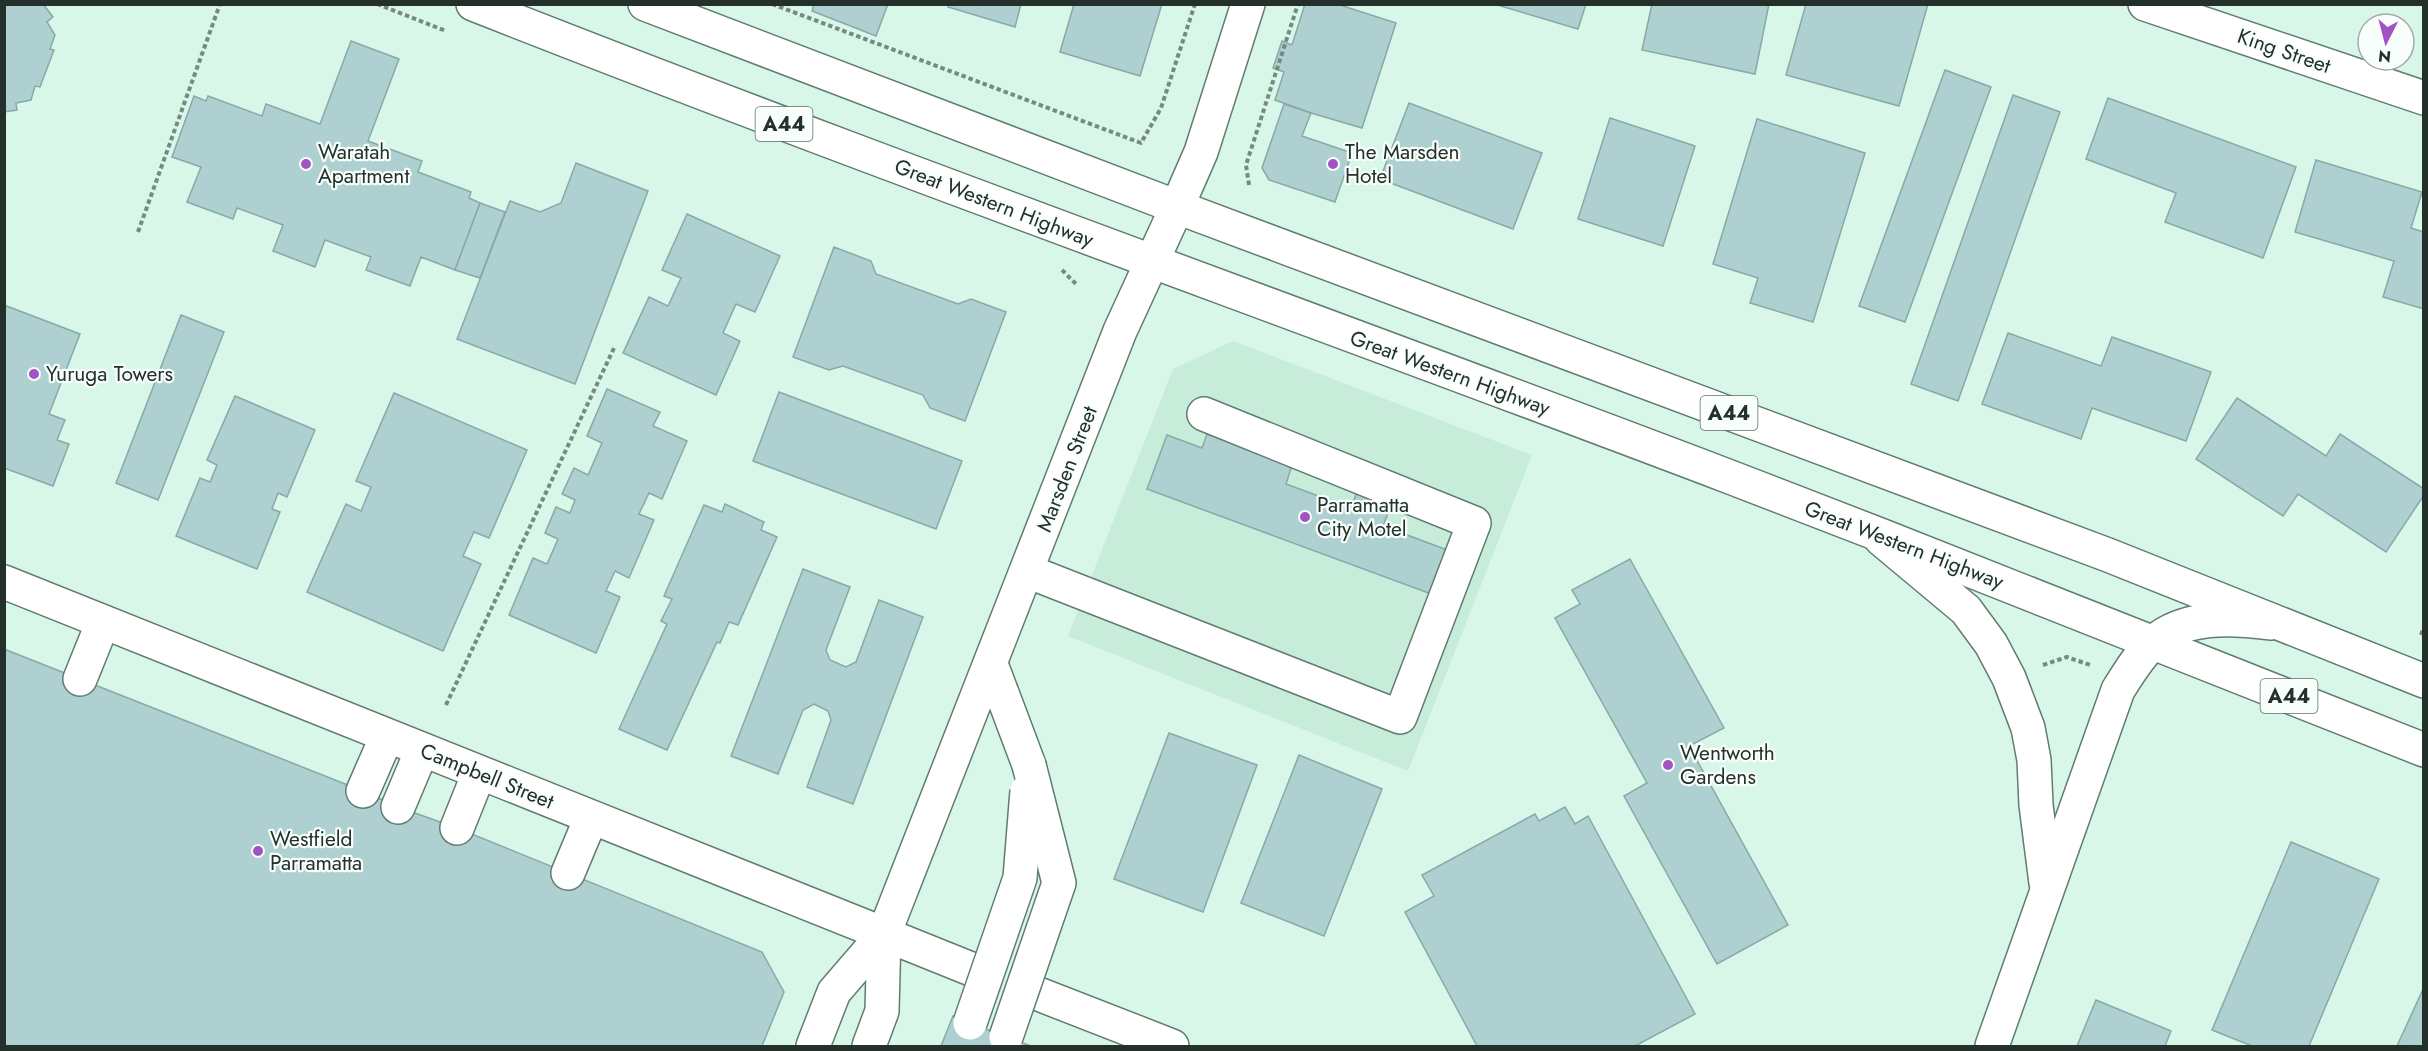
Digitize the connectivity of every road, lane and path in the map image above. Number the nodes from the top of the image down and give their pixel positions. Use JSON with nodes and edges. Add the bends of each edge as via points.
{"nodes":[{"id":1,"x":220,"y":4,"type":"edge"},
{"id":2,"x":473,"y":4,"type":"edge"},
{"id":3,"x":645,"y":4,"type":"edge"},
{"id":4,"x":772,"y":4,"type":"edge"},
{"id":5,"x":1195,"y":4,"type":"edge"},
{"id":6,"x":1248,"y":4,"type":"edge"},
{"id":7,"x":1298,"y":4,"type":"edge"},
{"id":8,"x":2145,"y":4,"type":"edge"},
{"id":9,"x":2424,"y":98,"type":"edge"},
{"id":10,"x":1250,"y":185,"type":"dead end"},
{"id":11,"x":1177,"y":207,"type":"junction"},
{"id":12,"x":138,"y":232,"type":"dead end"},
{"id":13,"x":1151,"y":262,"type":"junction"},
{"id":14,"x":614,"y":348,"type":"dead end"},
{"id":15,"x":1204,"y":414,"type":"dead end"},
{"id":16,"x":1873,"y":532,"type":"junction"},
{"id":17,"x":1027,"y":571,"type":"junction"},
{"id":18,"x":4,"y":582,"type":"edge"},
{"id":19,"x":103,"y":622,"type":"junction"},
{"id":20,"x":2279,"y":624,"type":"junction"},
{"id":21,"x":2424,"y":627,"type":"edge"},
{"id":22,"x":2421,"y":635,"type":"dead end"},
{"id":23,"x":2154,"y":642,"type":"junction"},
{"id":24,"x":991,"y":664,"type":"junction"},
{"id":25,"x":2041,"y":665,"type":"dead end"},
{"id":26,"x":2096,"y":667,"type":"dead end"},
{"id":27,"x":80,"y":679,"type":"dead end"},
{"id":28,"x":2424,"y":681,"type":"edge"},
{"id":29,"x":446,"y":705,"type":"dead end"},
{"id":30,"x":387,"y":736,"type":"junction"},
{"id":31,"x":422,"y":750,"type":"junction"},
{"id":32,"x":2424,"y":750,"type":"edge"},
{"id":33,"x":1029,"y":765,"type":"junction"},
{"id":34,"x":478,"y":773,"type":"junction"},
{"id":35,"x":363,"y":790,"type":"dead end"},
{"id":36,"x":398,"y":807,"type":"dead end"},
{"id":37,"x":591,"y":818,"type":"junction"},
{"id":38,"x":457,"y":828,"type":"dead end"},
{"id":39,"x":568,"y":873,"type":"dead end"},
{"id":40,"x":2047,"y":891,"type":"junction"},
{"id":41,"x":884,"y":934,"type":"junction"},
{"id":42,"x":971,"y":969,"type":"dead end"},
{"id":43,"x":1036,"y":993,"type":"dead end"},
{"id":44,"x":970,"y":1023,"type":"dead end"},
{"id":45,"x":1006,"y":1038,"type":"dead end"},
{"id":46,"x":813,"y":1047,"type":"edge"},
{"id":47,"x":869,"y":1047,"type":"edge"},
{"id":48,"x":1172,"y":1047,"type":"edge"},
{"id":49,"x":1992,"y":1047,"type":"edge"}],
"edges":[{"from":1,"to":12,"type":"path"},
{"from":2,"to":13,"type":"main road","name":"Great Western Highway","number":"A44"},
{"from":3,"to":11,"type":"main road","number":"A44"},
{"from":4,"to":5,"type":"path","via":[[1141,143],[1161,108]]},
{"from":6,"to":11,"type":"main road","name":"Marsden Street","via":[[1201,152]]},
{"from":7,"to":10,"type":"path","via":[[1246,165]]},
{"from":8,"to":9,"type":"main road","name":"King Street"},
{"from":11,"to":13,"type":"main road","name":"Marsden Street"},
{"from":11,"to":20,"type":"main road","number":"A44","via":[[2118,559]]},
{"from":13,"to":16,"type":"main road","name":"Great Western Highway","number":"A44"},
{"from":13,"to":17,"type":"main road","name":"Marsden Street","via":[[1120,331]]},
{"from":14,"to":29,"type":"path"},
{"from":15,"to":17,"type":"main road","via":[[1474,523],[1400,717]]},
{"from":16,"to":23,"type":"main road","name":"Great Western Highway","number":"A44"},
{"from":16,"to":40,"type":"main road","via":[[1966,610],[2009,678],[2028,728],[2034,760]]},
{"from":17,"to":24,"type":"main road","name":"Marsden Street"},
{"from":18,"to":19,"type":"main road","name":"Campbell Street"},
{"from":19,"to":27,"type":"main road"},
{"from":19,"to":30,"type":"main road","name":"Campbell Street"},
{"from":20,"to":23,"type":"main road","via":[[2224,619],[2173,630]]},
{"from":20,"to":28,"type":"main road","number":"A44"},
{"from":21,"to":22,"type":"path"},
{"from":23,"to":32,"type":"main road","name":"Great Western Highway","number":"A44"},
{"from":23,"to":40,"type":"main road","via":[[2118,690]]},
{"from":24,"to":33,"type":"main road"},
{"from":24,"to":41,"type":"main road","name":"Marsden Street"},
{"from":25,"to":26,"type":"path","via":[[2067,657]]},
{"from":30,"to":31,"type":"main road","name":"Campbell Street"},
{"from":30,"to":35,"type":"main road"},
{"from":31,"to":34,"type":"main road","name":"Campbell Street"},
{"from":31,"to":36,"type":"main road"},
{"from":33,"to":44,"type":"main road","bridge":true,"via":[[1020,878]]},
{"from":33,"to":45,"type":"main road","bridge":true,"via":[[1059,884]]},
{"from":34,"to":37,"type":"main road","name":"Campbell Street"},
{"from":34,"to":38,"type":"main road"},
{"from":37,"to":39,"type":"main road"},
{"from":37,"to":41,"type":"main road","name":"Campbell Street"},
{"from":40,"to":49,"type":"main road"},
{"from":41,"to":42,"type":"main road","name":"Campbell Street"},
{"from":41,"to":46,"type":"main road","name":"Marsden Street","via":[[834,992]]},
{"from":41,"to":47,"type":"main road","name":"Marsden Street","via":[[882,1011]]},
{"from":43,"to":48,"type":"main road"}]}
